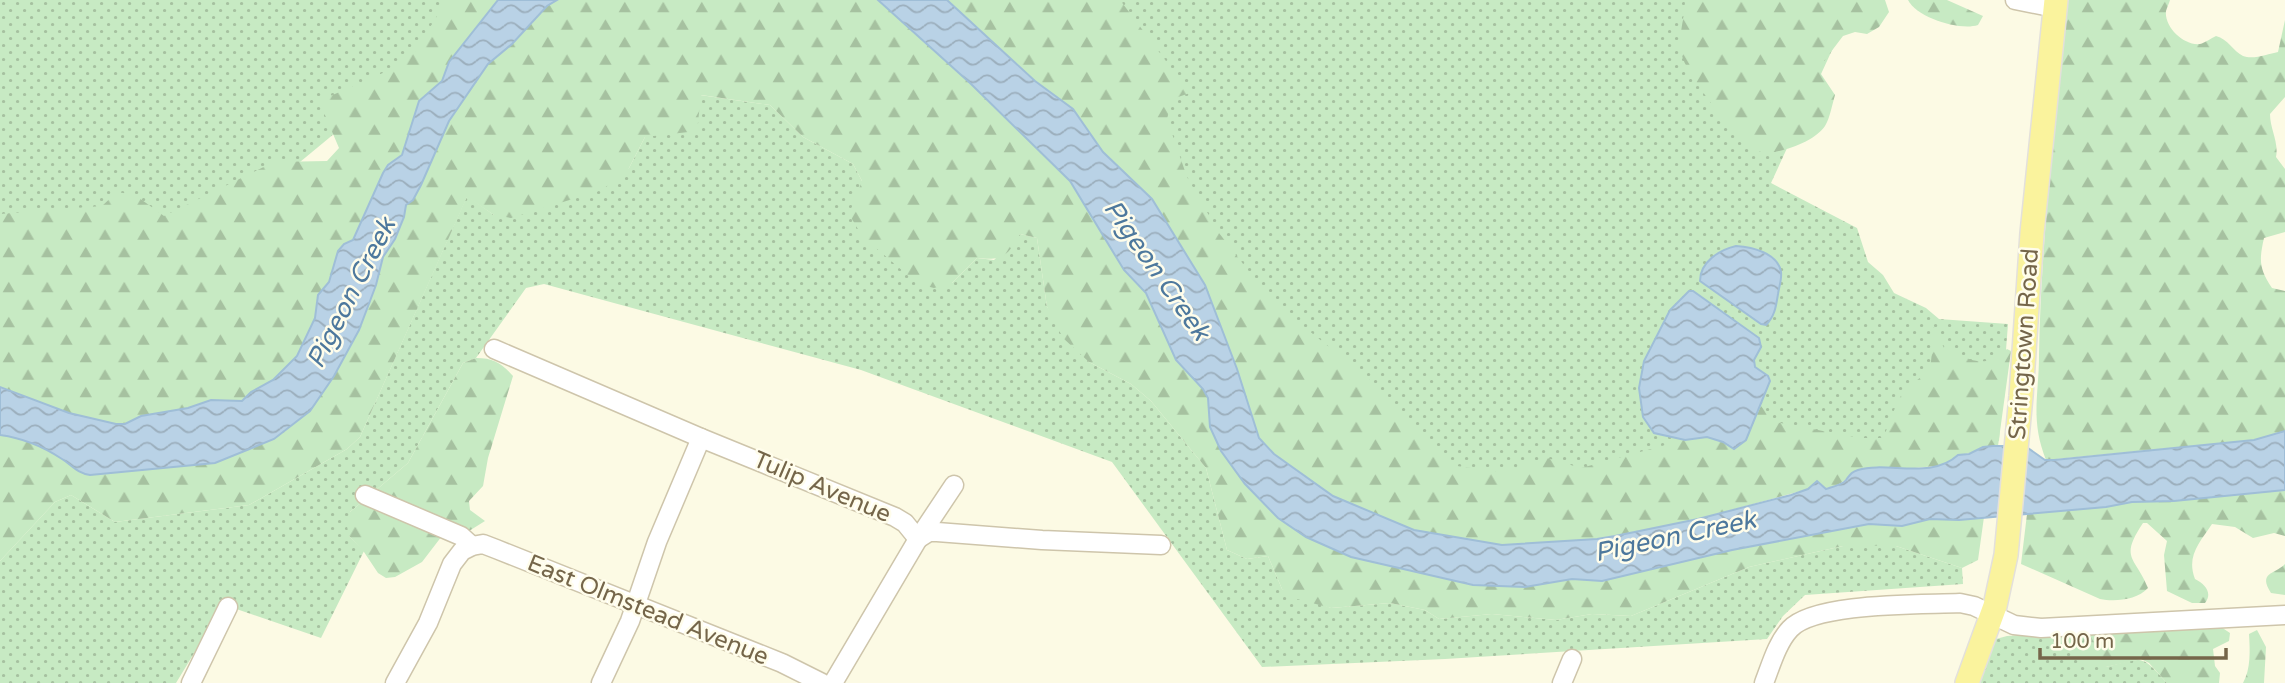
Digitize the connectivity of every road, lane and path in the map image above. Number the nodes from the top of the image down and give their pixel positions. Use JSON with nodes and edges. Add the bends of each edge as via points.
{"nodes":[{"id":1,"x":2015,"y":0,"type":"edge"},
{"id":2,"x":2055,"y":4,"type":"edge"},
{"id":3,"x":494,"y":349,"type":"dead end"},
{"id":4,"x":701,"y":438,"type":"junction"},
{"id":5,"x":954,"y":485,"type":"dead end"},
{"id":6,"x":365,"y":495,"type":"dead end"},
{"id":7,"x":918,"y":538,"type":"junction"},
{"id":8,"x":1161,"y":545,"type":"dead end"},
{"id":9,"x":472,"y":546,"type":"junction"},
{"id":10,"x":635,"y":604,"type":"junction"},
{"id":11,"x":228,"y":607,"type":"dead end"},
{"id":12,"x":2285,"y":615,"type":"edge"},
{"id":13,"x":1992,"y":616,"type":"junction"},
{"id":14,"x":1572,"y":659,"type":"dead end"},
{"id":15,"x":191,"y":683,"type":"edge"},
{"id":16,"x":395,"y":683,"type":"edge"},
{"id":17,"x":601,"y":683,"type":"edge"},
{"id":18,"x":822,"y":683,"type":"edge"},
{"id":19,"x":833,"y":683,"type":"edge"},
{"id":20,"x":1562,"y":683,"type":"edge"},
{"id":21,"x":1764,"y":683,"type":"edge"},
{"id":22,"x":1967,"y":683,"type":"edge"}],
"edges":[{"from":1,"to":2,"type":"street"},
{"from":2,"to":13,"type":"main road","name":"Stringtown Road","via":[[2011,517]]},
{"from":3,"to":4,"type":"street","name":"Tulip Avenue"},
{"from":4,"to":7,"type":"street","name":"Tulip Avenue","via":[[895,517]]},
{"from":4,"to":10,"type":"street"},
{"from":5,"to":7,"type":"street"},
{"from":6,"to":9,"type":"street","name":"East Olmstead Avenue","via":[[461,536]]},
{"from":7,"to":8,"type":"street","name":"Tulip Avenue","via":[[937,532]]},
{"from":7,"to":19,"type":"street"},
{"from":9,"to":10,"type":"street","name":"East Olmstead Avenue","via":[[483,544]]},
{"from":9,"to":16,"type":"street","via":[[452,564],[428,623]]},
{"from":10,"to":17,"type":"street"},
{"from":10,"to":18,"type":"street","name":"East Olmstead Avenue"},
{"from":11,"to":15,"type":"street"},
{"from":12,"to":13,"type":"street","via":[[2041,628],[2014,625]]},
{"from":13,"to":21,"type":"street","via":[[1960,603],[1829,612],[1806,618],[1782,640]]},
{"from":13,"to":22,"type":"main road","name":"Stringtown Road"},
{"from":14,"to":20,"type":"street"}]}
